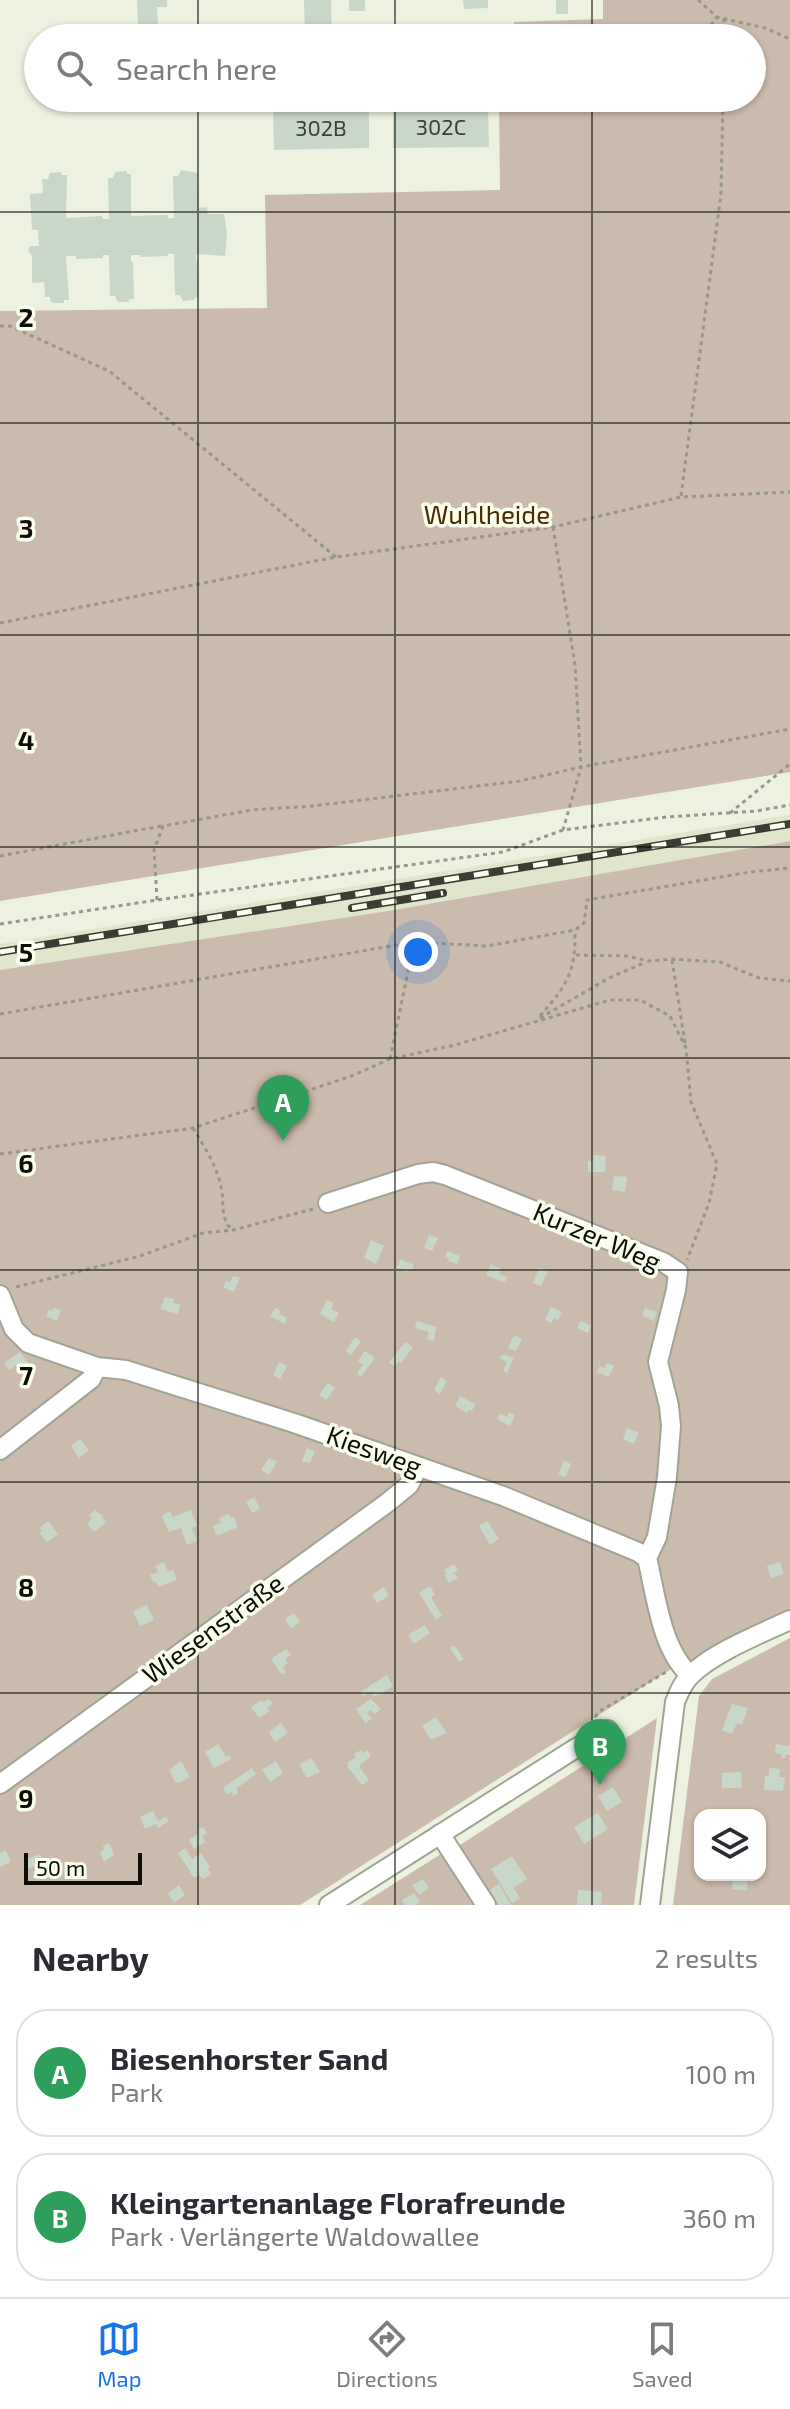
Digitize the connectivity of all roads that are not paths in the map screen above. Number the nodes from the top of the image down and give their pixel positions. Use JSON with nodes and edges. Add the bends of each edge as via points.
{"nodes":[{"id":1,"x":328,"y":1203,"type":"road end"},
{"id":2,"x":0,"y":1295,"type":"edge"},
{"id":3,"x":97,"y":1367,"type":"junction"},
{"id":4,"x":0,"y":1450,"type":"edge"},
{"id":5,"x":418,"y":1467,"type":"junction"},
{"id":6,"x":647,"y":1558,"type":"junction"},
{"id":7,"x":790,"y":1620,"type":"edge"},
{"id":8,"x":685,"y":1670,"type":"junction"},
{"id":9,"x":608,"y":1730,"type":"dead end"},
{"id":10,"x":0,"y":1784,"type":"edge"},
{"id":11,"x":440,"y":1834,"type":"junction"},
{"id":12,"x":329,"y":1905,"type":"edge"},
{"id":13,"x":486,"y":1905,"type":"edge"},
{"id":14,"x":650,"y":1905,"type":"edge"}],
"edges":[{"from":1,"to":6,"type":"street","name":"Kurzer Weg","via":[[433,1172],[678,1272],[658,1362],[671,1426],[667,1477],[657,1537]]},
{"from":2,"to":3,"type":"street","name":"Kiesweg","via":[[14,1329],[28,1343]]},
{"from":3,"to":4,"type":"street","via":[[91,1379]]},
{"from":3,"to":5,"type":"street","name":"Kiesweg","via":[[126,1370],[256,1410]]},
{"from":5,"to":6,"type":"street","name":"Kiesweg","via":[[503,1496]]},
{"from":5,"to":10,"type":"street","name":"Wiesenstraße","via":[[409,1485],[387,1503]]},
{"from":6,"to":8,"type":"street","via":[[667,1640]]},
{"from":7,"to":8,"type":"street"},
{"from":8,"to":14,"type":"street","via":[[675,1702]]},
{"from":9,"to":11,"type":"street"},
{"from":11,"to":12,"type":"street"},
{"from":11,"to":13,"type":"street"}]}
